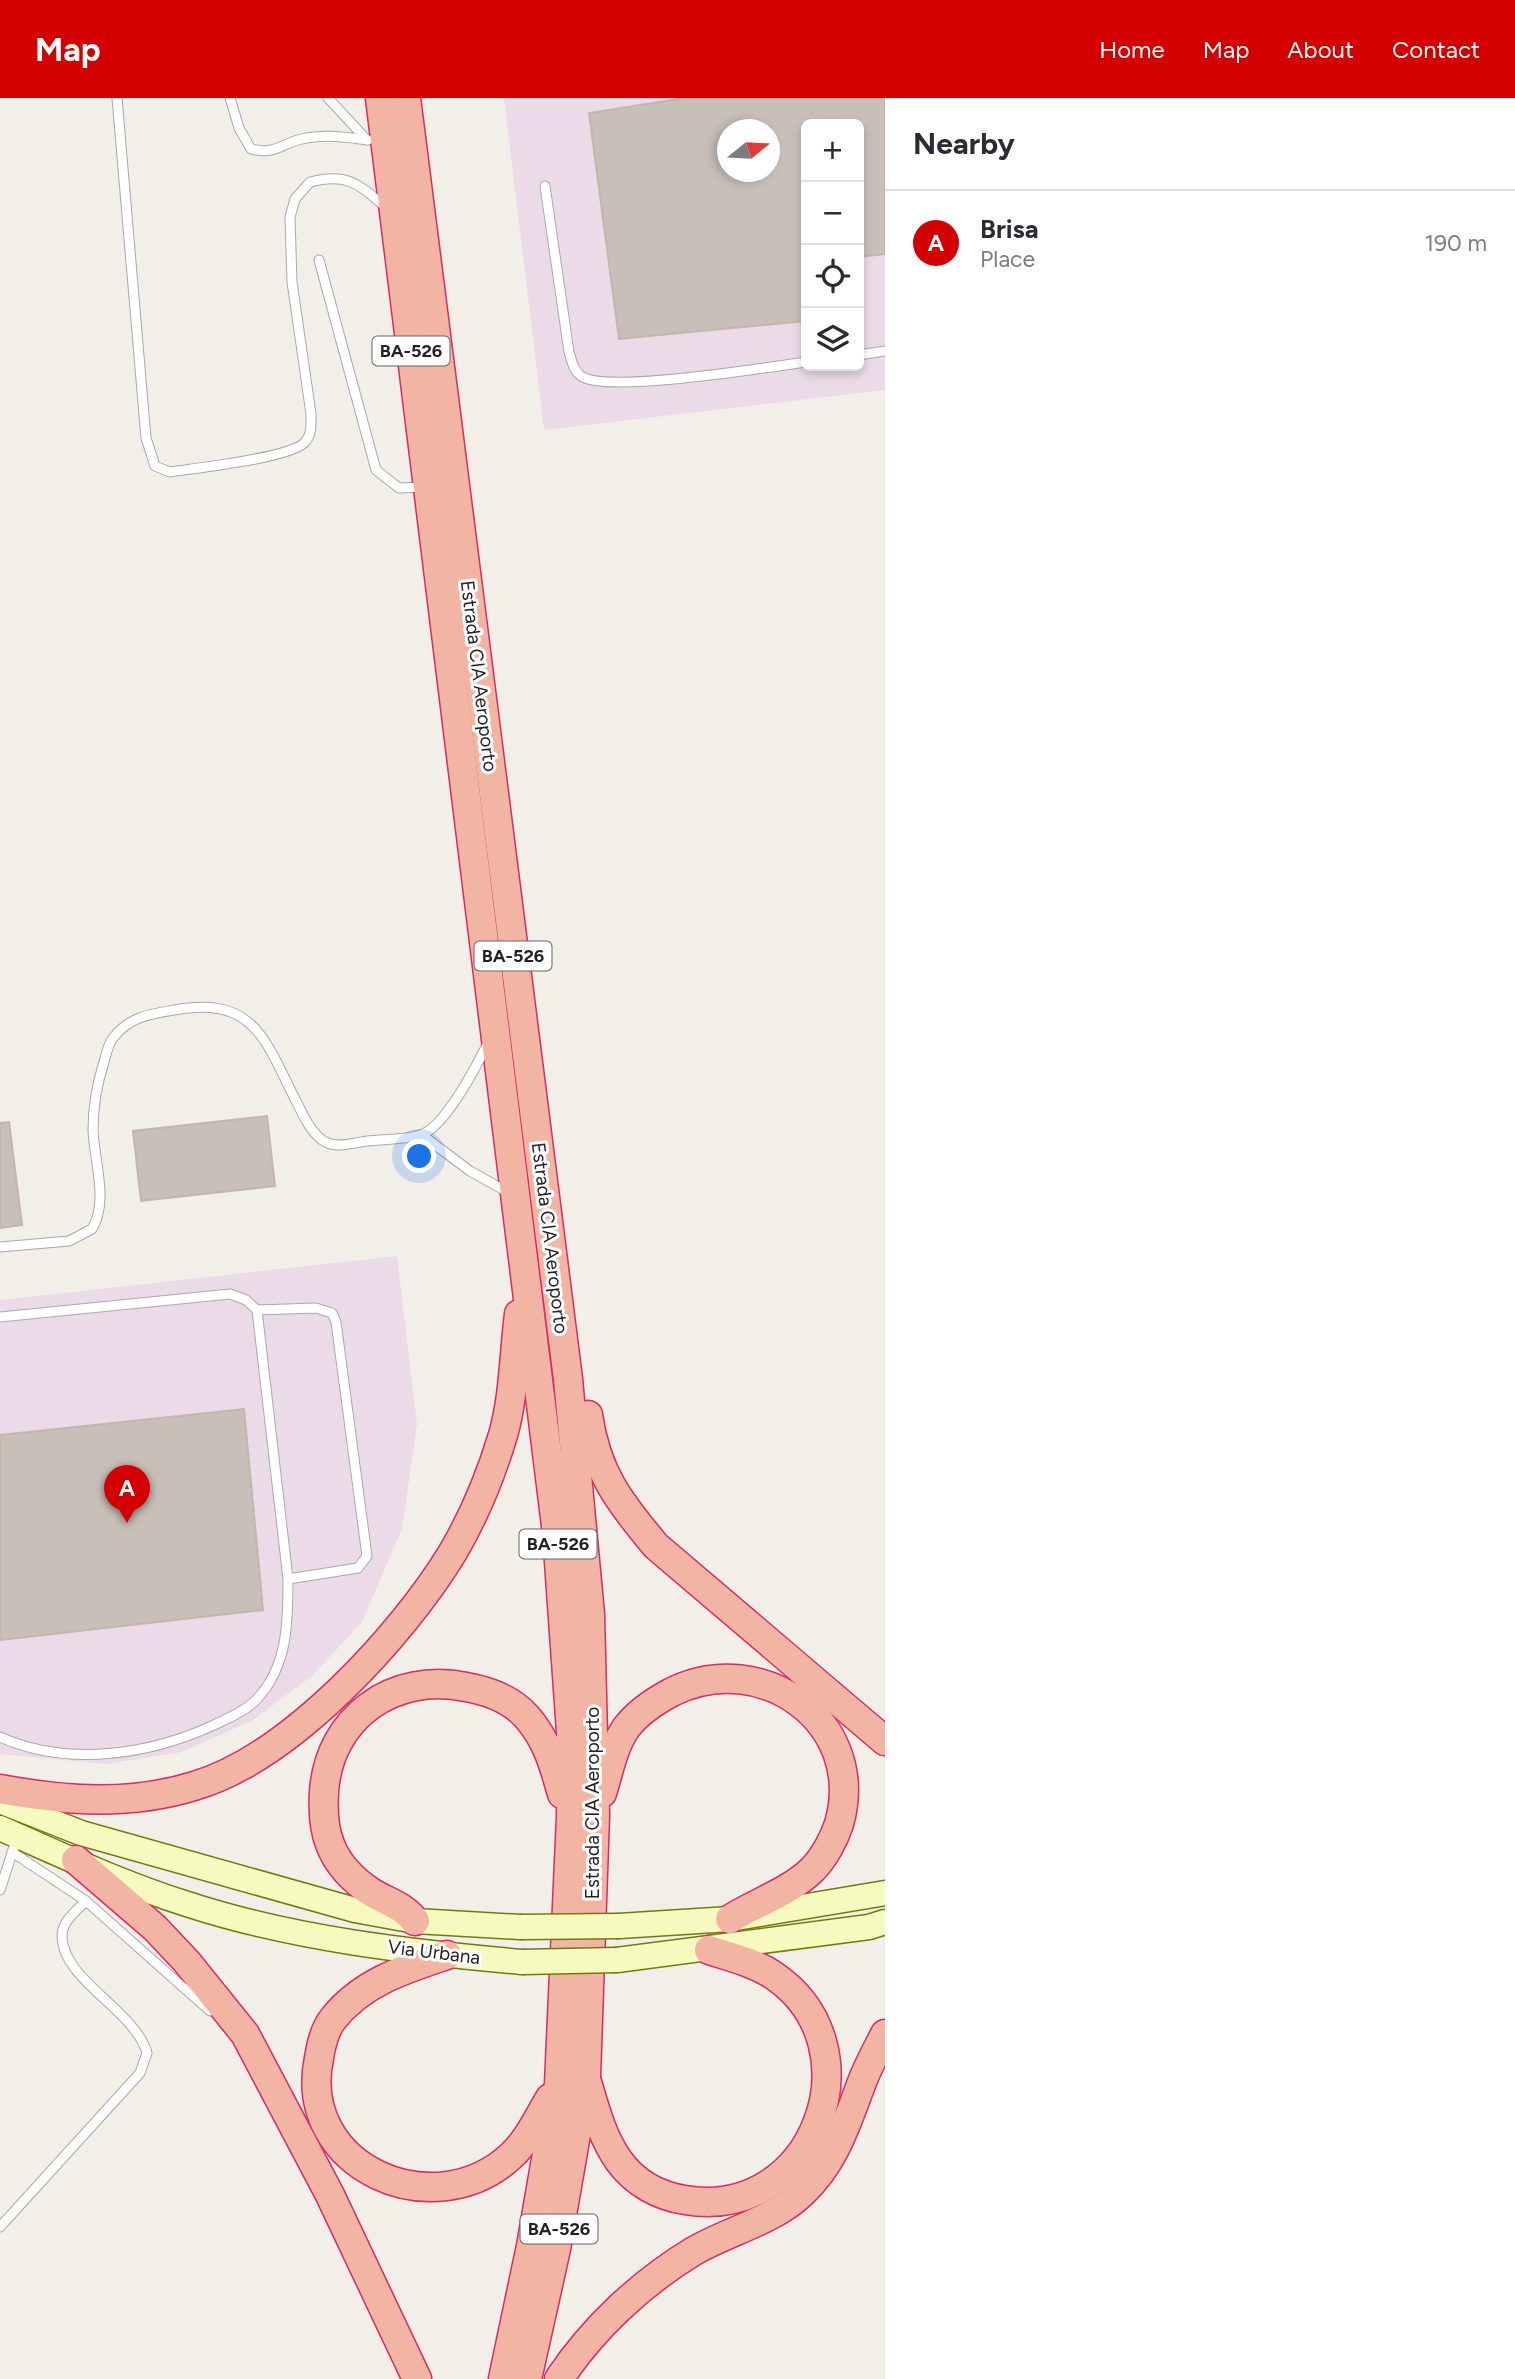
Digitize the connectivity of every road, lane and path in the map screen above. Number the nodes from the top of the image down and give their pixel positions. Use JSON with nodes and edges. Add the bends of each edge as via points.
{"nodes":[{"id":1,"x":117,"y":98,"type":"edge"},
{"id":2,"x":230,"y":98,"type":"edge"},
{"id":3,"x":328,"y":98,"type":"edge"},
{"id":4,"x":380,"y":98,"type":"edge"},
{"id":5,"x":406,"y":98,"type":"edge"},
{"id":6,"x":377,"y":148,"type":"junction"},
{"id":7,"x":545,"y":186,"type":"dead end"},
{"id":8,"x":394,"y":213,"type":"junction"},
{"id":9,"x":319,"y":260,"type":"dead end"},
{"id":10,"x":885,"y":351,"type":"edge"},
{"id":11,"x":864,"y":354,"type":"edge"},
{"id":12,"x":801,"y":363,"type":"edge"},
{"id":13,"x":427,"y":487,"type":"junction"},
{"id":14,"x":508,"y":910,"type":"junction"},
{"id":15,"x":494,"y":1032,"type":"junction"},
{"id":16,"x":422,"y":1135,"type":"junction"},
{"id":17,"x":514,"y":1196,"type":"junction"},
{"id":18,"x":0,"y":1247,"type":"edge"},
{"id":19,"x":524,"y":1273,"type":"junction"},
{"id":20,"x":257,"y":1310,"type":"junction"},
{"id":21,"x":0,"y":1317,"type":"edge"},
{"id":22,"x":288,"y":1579,"type":"junction"},
{"id":23,"x":0,"y":1737,"type":"edge"},
{"id":24,"x":885,"y":1741,"type":"edge"},
{"id":25,"x":0,"y":1789,"type":"edge"},
{"id":26,"x":0,"y":1801,"type":"edge"},
{"id":27,"x":583,"y":1816,"type":"junction"},
{"id":28,"x":10,"y":1838,"type":"edge"},
{"id":29,"x":76,"y":1860,"type":"junction"},
{"id":30,"x":0,"y":1890,"type":"edge"},
{"id":31,"x":885,"y":1893,"type":"edge"},
{"id":32,"x":86,"y":1901,"type":"junction"},
{"id":33,"x":730,"y":1919,"type":"junction"},
{"id":34,"x":415,"y":1921,"type":"junction"},
{"id":35,"x":885,"y":1922,"type":"edge"},
{"id":36,"x":709,"y":1950,"type":"junction"},
{"id":37,"x":447,"y":1955,"type":"junction"},
{"id":38,"x":245,"y":2034,"type":"junction"},
{"id":39,"x":885,"y":2034,"type":"edge"},
{"id":40,"x":586,"y":2077,"type":"junction"},
{"id":41,"x":559,"y":2084,"type":"junction"},
{"id":42,"x":0,"y":2227,"type":"edge"},
{"id":43,"x":417,"y":2379,"type":"edge"},
{"id":44,"x":503,"y":2379,"type":"edge"},
{"id":45,"x":527,"y":2379,"type":"edge"},
{"id":46,"x":559,"y":2379,"type":"edge"}],
"edges":[{"from":1,"to":8,"type":"lane","via":[[145,438],[155,466],[170,472],[283,454],[305,443],[311,414],[292,282],[290,217],[295,200],[310,183],[343,177]]},
{"from":2,"to":6,"type":"lane","via":[[251,149],[267,153],[302,139],[342,136]]},
{"from":3,"to":6,"type":"lane"},
{"from":4,"to":6,"type":"highway","name":"Estrada CIA Aeroporto","number":"BA-526"},
{"from":5,"to":14,"type":"highway","name":"Estrada CIA Aeroporto","number":"BA-526"},
{"from":6,"to":8,"type":"highway","name":"Estrada CIA Aeroporto","number":"BA-526"},
{"from":7,"to":12,"type":"lane","via":[[569,352],[582,377],[601,382],[700,376]]},
{"from":8,"to":13,"type":"highway","name":"Estrada CIA Aeroporto","number":"BA-526"},
{"from":9,"to":13,"type":"lane","via":[[376,470],[399,488]]},
{"from":10,"to":11,"type":"lane"},
{"from":13,"to":15,"type":"highway","name":"Estrada CIA Aeroporto","number":"BA-526"},
{"from":14,"to":24,"type":"highway","via":[[528,977],[593,1450],[632,1517],[656,1546]]},
{"from":14,"to":27,"type":"highway","name":"Estrada CIA Aeroporto","number":"BA-526","via":[[568,1379],[590,1614]]},
{"from":15,"to":16,"type":"lane","via":[[456,1099]]},
{"from":15,"to":17,"type":"highway","name":"Estrada CIA Aeroporto","number":"BA-526"},
{"from":16,"to":17,"type":"lane"},
{"from":16,"to":18,"type":"lane","via":[[328,1144],[307,1122],[276,1061],[247,1020],[218,1007],[142,1016],[111,1039],[95,1098],[100,1205],[92,1229],[69,1241]]},
{"from":17,"to":19,"type":"highway","name":"Estrada CIA Aeroporto","number":"BA-526"},
{"from":19,"to":25,"type":"highway","via":[[503,1432],[471,1516],[423,1595],[337,1691],[265,1753],[234,1772],[196,1786],[99,1800]]},
{"from":19,"to":27,"type":"highway","name":"Estrada CIA Aeroporto","number":"BA-526","via":[[557,1534],[571,1732]]},
{"from":20,"to":21,"type":"lane","via":[[230,1294]]},
{"from":20,"to":22,"type":"lane"},
{"from":20,"to":22,"type":"lane","via":[[317,1308],[331,1313],[336,1322],[367,1556],[358,1568]]},
{"from":22,"to":23,"type":"lane","via":[[287,1639],[256,1700],[235,1715],[176,1742],[108,1754],[34,1749]]},
{"from":26,"to":34,"type":"main road","name":"Via Urbana","via":[[80,1833],[355,1910]]},
{"from":27,"to":33,"type":"highway","via":[[626,1729],[657,1700],[698,1681],[714,1679],[752,1680],[790,1695],[820,1720],[842,1767],[842,1811],[836,1835],[813,1869],[789,1888]]},
{"from":27,"to":34,"type":"highway","via":[[548,1748],[525,1715],[509,1702],[486,1691],[443,1682],[406,1687],[368,1706],[346,1727],[330,1757],[324,1822],[330,1845],[352,1877],[402,1907]]},
{"from":27,"to":40,"type":"highway","name":"Estrada CIA Aeroporto","number":"BA-526"},
{"from":27,"to":41,"type":"highway","name":"Estrada CIA Aeroporto","number":"BA-526"},
{"from":28,"to":29,"type":"main road","name":"Via Urbana"},
{"from":28,"to":30,"type":"lane"},
{"from":28,"to":32,"type":"lane"},
{"from":29,"to":37,"type":"main road","name":"Via Urbana","via":[[186,1904],[254,1923]]},
{"from":29,"to":38,"type":"highway","via":[[155,1928]]},
{"from":31,"to":33,"type":"main road","name":"Via Urbana"},
{"from":32,"to":38,"type":"lane","via":[[219,2019]]},
{"from":32,"to":42,"type":"lane","via":[[64,1927],[66,1951],[82,1978],[135,2027],[144,2042],[145,2063]]},
{"from":33,"to":34,"type":"main road","name":"Via Urbana","bridge":true,"via":[[520,1927]]},
{"from":35,"to":36,"type":"main road","name":"Via Urbana"},
{"from":36,"to":37,"type":"main road","name":"Via Urbana","bridge":true,"via":[[617,1960],[522,1962]]},
{"from":36,"to":40,"type":"highway","via":[[756,1966],[790,1989],[823,2048],[822,2116],[808,2145],[780,2178],[761,2190],[714,2203],[678,2199],[645,2186],[619,2161],[601,2130]]},
{"from":37,"to":41,"type":"highway","via":[[375,1983],[331,2020],[317,2067],[317,2090],[327,2125],[351,2159],[401,2185],[427,2189],[468,2183],[499,2166],[522,2144]]},
{"from":38,"to":43,"type":"highway","via":[[330,2195]]},
{"from":39,"to":46,"type":"highway","via":[[838,2147],[820,2174],[782,2208],[694,2251],[663,2272],[616,2310]]},
{"from":40,"to":45,"type":"highway","name":"Estrada CIA Aeroporto","number":"BA-526","via":[[556,2249]]},
{"from":41,"to":44,"type":"highway","name":"Estrada CIA Aeroporto","number":"BA-526"}]}
